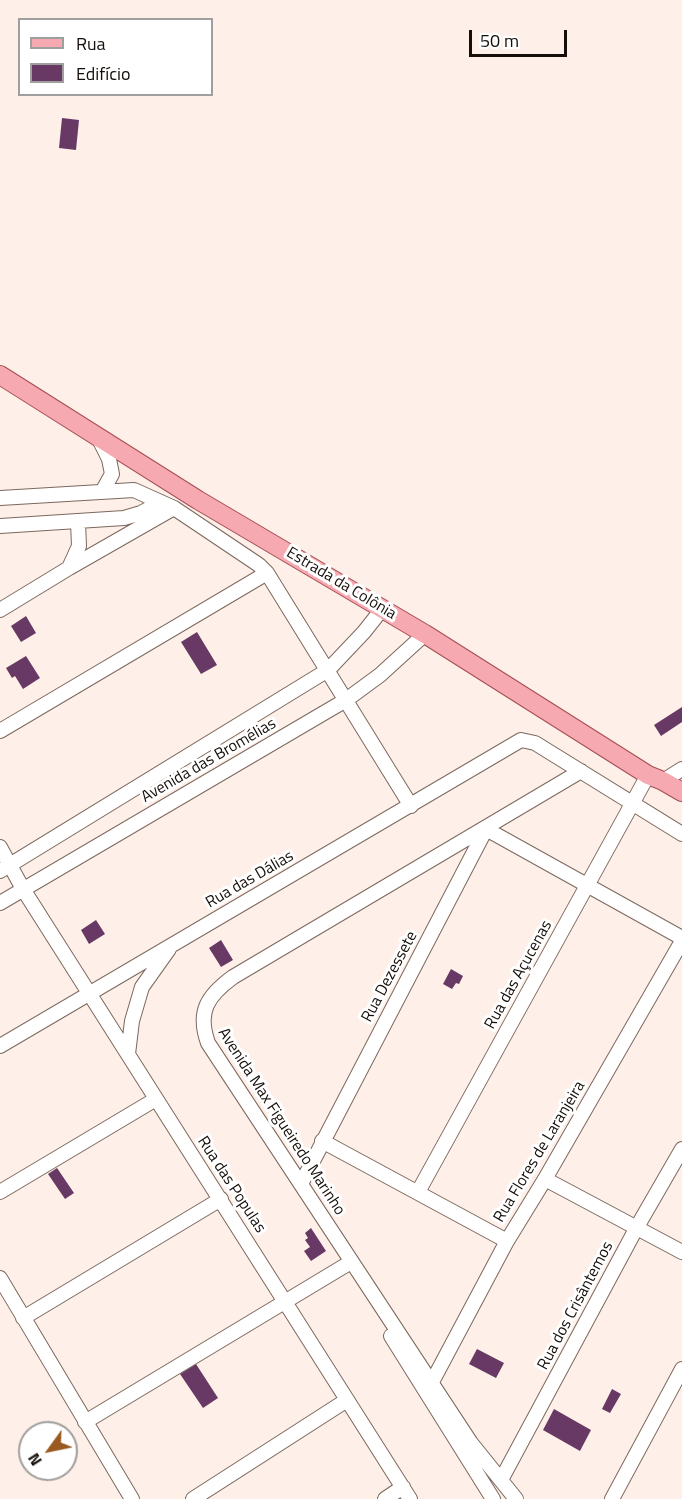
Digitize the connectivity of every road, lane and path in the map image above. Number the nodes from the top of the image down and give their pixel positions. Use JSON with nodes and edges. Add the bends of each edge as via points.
{"nodes":[{"id":1,"x":0,"y":375,"type":"edge"},
{"id":2,"x":98,"y":437,"type":"junction"},
{"id":3,"x":102,"y":492,"type":"junction"},
{"id":4,"x":0,"y":498,"type":"edge"},
{"id":5,"x":161,"y":502,"type":"junction"},
{"id":6,"x":174,"y":508,"type":"junction"},
{"id":7,"x":78,"y":522,"type":"junction"},
{"id":8,"x":0,"y":526,"type":"edge"},
{"id":9,"x":69,"y":568,"type":"junction"},
{"id":10,"x":267,"y":573,"type":"junction"},
{"id":11,"x":383,"y":608,"type":"junction"},
{"id":12,"x":0,"y":610,"type":"edge"},
{"id":13,"x":425,"y":634,"type":"junction"},
{"id":14,"x":328,"y":670,"type":"junction"},
{"id":15,"x":346,"y":700,"type":"junction"},
{"id":16,"x":0,"y":730,"type":"edge"},
{"id":17,"x":682,"y":769,"type":"edge"},
{"id":18,"x":581,"y":771,"type":"junction"},
{"id":19,"x":656,"y":778,"type":"junction"},
{"id":20,"x":682,"y":792,"type":"edge"},
{"id":21,"x":631,"y":804,"type":"junction"},
{"id":22,"x":411,"y":806,"type":"junction"},
{"id":23,"x":486,"y":829,"type":"junction"},
{"id":24,"x":682,"y":834,"type":"edge"},
{"id":25,"x":0,"y":847,"type":"edge"},
{"id":26,"x":5,"y":868,"type":"edge"},
{"id":27,"x":588,"y":885,"type":"junction"},
{"id":28,"x":23,"y":889,"type":"junction"},
{"id":29,"x":0,"y":903,"type":"edge"},
{"id":30,"x":682,"y":939,"type":"edge"},
{"id":31,"x":172,"y":944,"type":"junction"},
{"id":32,"x":89,"y":993,"type":"junction"},
{"id":33,"x":0,"y":1046,"type":"edge"},
{"id":34,"x":128,"y":1054,"type":"junction"},
{"id":35,"x":156,"y":1099,"type":"junction"},
{"id":36,"x":322,"y":1141,"type":"junction"},
{"id":37,"x":682,"y":1149,"type":"edge"},
{"id":38,"x":545,"y":1179,"type":"junction"},
{"id":39,"x":301,"y":1184,"type":"junction"},
{"id":40,"x":0,"y":1192,"type":"edge"},
{"id":41,"x":418,"y":1192,"type":"junction"},
{"id":42,"x":221,"y":1199,"type":"junction"},
{"id":43,"x":637,"y":1227,"type":"junction"},
{"id":44,"x":507,"y":1240,"type":"junction"},
{"id":45,"x":682,"y":1252,"type":"edge"},
{"id":46,"x":349,"y":1264,"type":"junction"},
{"id":47,"x":0,"y":1278,"type":"edge"},
{"id":48,"x":285,"y":1302,"type":"junction"},
{"id":49,"x":23,"y":1318,"type":"junction"},
{"id":50,"x":682,"y":1369,"type":"edge"},
{"id":51,"x":432,"y":1382,"type":"junction"},
{"id":52,"x":347,"y":1400,"type":"junction"},
{"id":53,"x":85,"y":1422,"type":"junction"},
{"id":54,"x":501,"y":1480,"type":"junction"},
{"id":55,"x":407,"y":1493,"type":"edge"},
{"id":56,"x":132,"y":1499,"type":"edge"},
{"id":57,"x":193,"y":1499,"type":"edge"},
{"id":58,"x":385,"y":1499,"type":"edge"},
{"id":59,"x":493,"y":1499,"type":"edge"},
{"id":60,"x":516,"y":1499,"type":"edge"},
{"id":61,"x":612,"y":1499,"type":"edge"}],
"edges":[{"from":1,"to":2,"type":"main road","name":"Estrada da Colônia"},
{"from":2,"to":3,"type":"street","via":[[112,474]]},
{"from":2,"to":11,"type":"main road","name":"Estrada da Colônia"},
{"from":3,"to":4,"type":"street"},
{"from":3,"to":5,"type":"street","via":[[134,490]]},
{"from":5,"to":6,"type":"street"},
{"from":5,"to":7,"type":"street","via":[[124,518]]},
{"from":6,"to":9,"type":"street"},
{"from":6,"to":10,"type":"street"},
{"from":7,"to":8,"type":"street"},
{"from":7,"to":9,"type":"street","via":[[79,546]]},
{"from":9,"to":12,"type":"street"},
{"from":10,"to":14,"type":"street"},
{"from":10,"to":16,"type":"street"},
{"from":11,"to":13,"type":"main road","name":"Estrada da Colônia"},
{"from":11,"to":14,"type":"street","name":"Avenida das Bromélias"},
{"from":13,"to":15,"type":"street","name":"Avenida das Bromélias"},
{"from":13,"to":19,"type":"main road","name":"Estrada da Colônia"},
{"from":14,"to":15,"type":"street"},
{"from":14,"to":26,"type":"street","name":"Avenida das Bromélias"},
{"from":15,"to":22,"type":"street"},
{"from":15,"to":28,"type":"street","name":"Avenida das Bromélias"},
{"from":17,"to":19,"type":"street"},
{"from":18,"to":21,"type":"street"},
{"from":18,"to":22,"type":"street","name":"Rua das Dálias","via":[[535,743],[521,740]]},
{"from":18,"to":23,"type":"street","name":"Avenida Max Figueiredo Marinho"},
{"from":19,"to":20,"type":"main road","name":"Estrada da Colônia"},
{"from":19,"to":21,"type":"street","name":"Rua das Açucenas"},
{"from":21,"to":24,"type":"street"},
{"from":21,"to":27,"type":"street","name":"Rua das Açucenas"},
{"from":22,"to":31,"type":"street","name":"Rua das Dálias"},
{"from":23,"to":27,"type":"street"},
{"from":23,"to":36,"type":"street","name":"Rua Dezessete"},
{"from":23,"to":39,"type":"street","name":"Avenida Max Figueiredo Marinho","via":[[232,977],[216,988],[208,1001],[203,1021],[208,1043]]},
{"from":25,"to":26,"type":"street","name":"Rua das Populas"},
{"from":26,"to":28,"type":"street","name":"Rua das Populas"},
{"from":27,"to":30,"type":"street"},
{"from":27,"to":41,"type":"street","name":"Rua das Açucenas"},
{"from":28,"to":29,"type":"street","name":"Avenida das Bromélias"},
{"from":28,"to":32,"type":"street","name":"Rua das Populas"},
{"from":30,"to":38,"type":"street","name":"Rua Flores de Laranjeira"},
{"from":31,"to":32,"type":"street","name":"Rua das Dálias"},
{"from":31,"to":34,"type":"street","via":[[142,987]]},
{"from":32,"to":33,"type":"street","name":"Rua das Dálias"},
{"from":32,"to":34,"type":"street","name":"Rua das Populas"},
{"from":34,"to":35,"type":"street","name":"Rua das Populas"},
{"from":35,"to":40,"type":"street"},
{"from":35,"to":42,"type":"street","name":"Rua das Populas"},
{"from":36,"to":39,"type":"street","name":"Rua Dezessete"},
{"from":36,"to":41,"type":"street"},
{"from":37,"to":43,"type":"street","name":"Rua dos Crisântemos"},
{"from":38,"to":43,"type":"street"},
{"from":38,"to":44,"type":"street","name":"Rua Flores de Laranjeira"},
{"from":39,"to":46,"type":"street","name":"Avenida Max Figueiredo Marinho"},
{"from":41,"to":44,"type":"street"},
{"from":42,"to":48,"type":"street","name":"Rua das Populas"},
{"from":42,"to":49,"type":"street"},
{"from":43,"to":45,"type":"street"},
{"from":43,"to":54,"type":"street","name":"Rua dos Crisântemos"},
{"from":44,"to":51,"type":"street","name":"Rua Flores de Laranjeira"},
{"from":46,"to":48,"type":"street"},
{"from":46,"to":51,"type":"street","name":"Avenida Max Figueiredo Marinho"},
{"from":46,"to":59,"type":"street"},
{"from":47,"to":49,"type":"street"},
{"from":48,"to":52,"type":"street","name":"Rua das Populas"},
{"from":48,"to":53,"type":"street"},
{"from":49,"to":53,"type":"street"},
{"from":50,"to":61,"type":"street"},
{"from":51,"to":54,"type":"street","name":"Avenida Max Figueiredo Marinho","via":[[471,1443]]},
{"from":52,"to":55,"type":"street","name":"Rua das Populas"},
{"from":52,"to":57,"type":"street"},
{"from":53,"to":56,"type":"street"},
{"from":54,"to":60,"type":"street","name":"Avenida Max Figueiredo Marinho"},
{"from":55,"to":58,"type":"street"}]}
